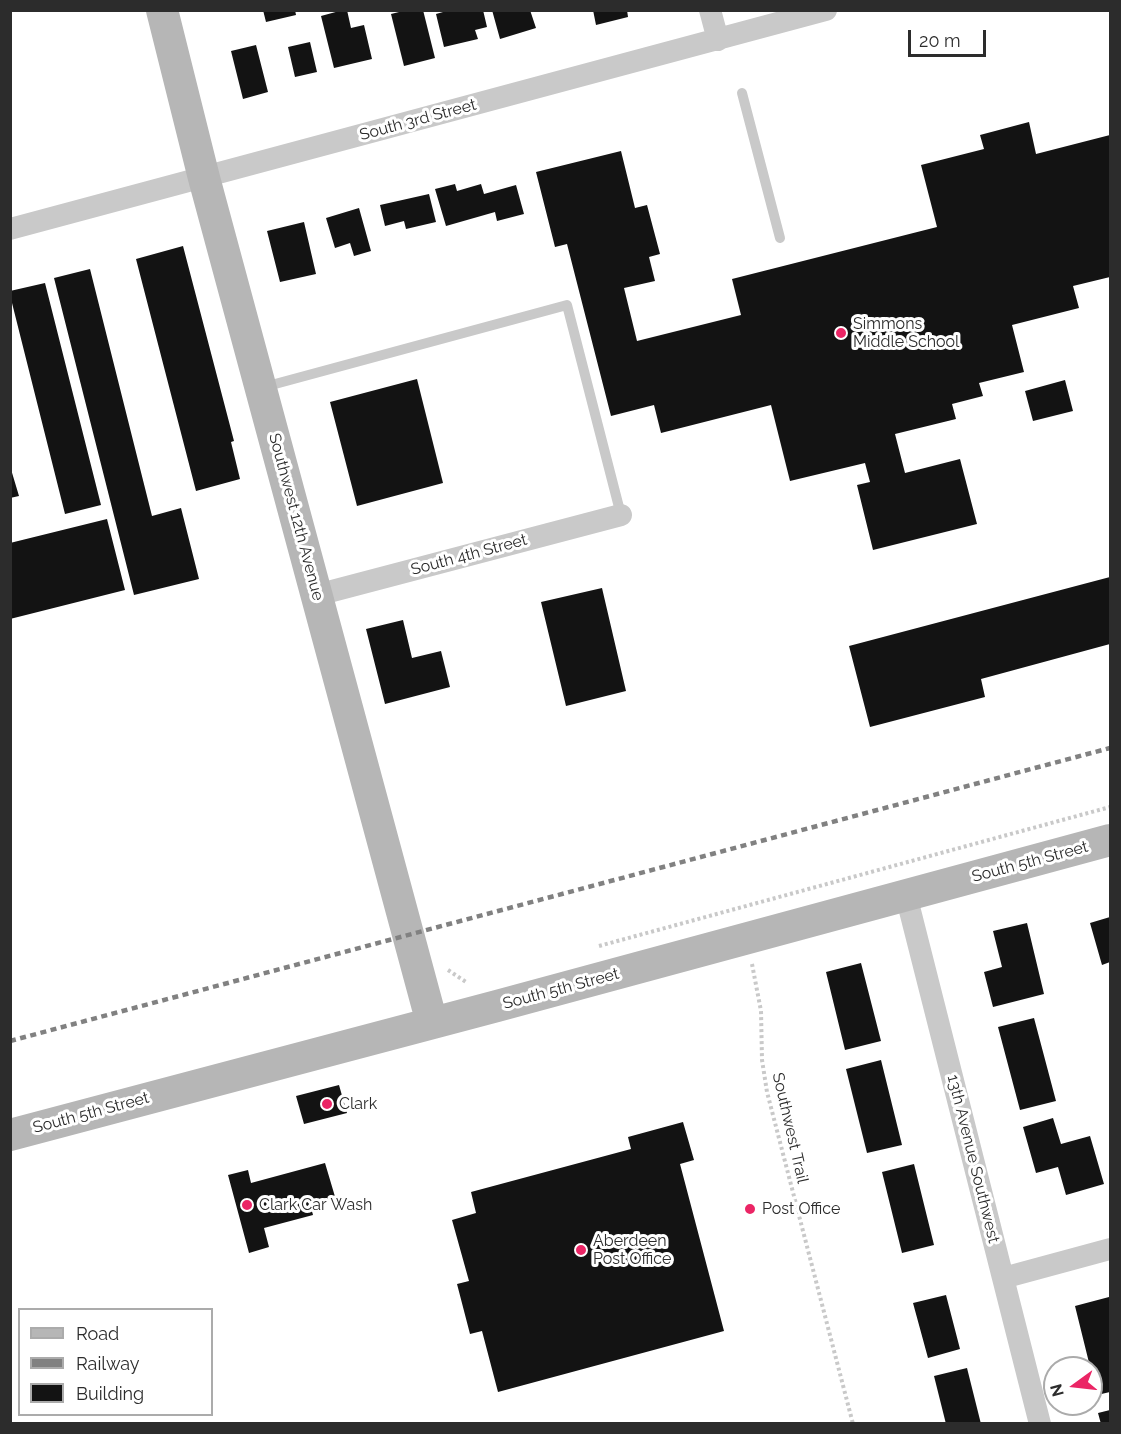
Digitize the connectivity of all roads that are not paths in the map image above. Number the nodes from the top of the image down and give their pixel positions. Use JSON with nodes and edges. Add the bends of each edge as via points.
{"nodes":[{"id":1,"x":162,"y":10,"type":"edge"},
{"id":2,"x":710,"y":10,"type":"edge"},
{"id":3,"x":826,"y":10,"type":"edge"},
{"id":4,"x":717,"y":40,"type":"junction"},
{"id":5,"x":742,"y":93,"type":"dead end"},
{"id":6,"x":204,"y":178,"type":"junction"},
{"id":7,"x":10,"y":229,"type":"edge"},
{"id":8,"x":780,"y":238,"type":"dead end"},
{"id":9,"x":261,"y":388,"type":"junction"},
{"id":10,"x":621,"y":515,"type":"joint"},
{"id":11,"x":317,"y":595,"type":"junction"},
{"id":12,"x":1110,"y":840,"type":"edge"},
{"id":13,"x":906,"y":895,"type":"junction"},
{"id":14,"x":432,"y":1023,"type":"junction"},
{"id":15,"x":10,"y":1135,"type":"edge"},
{"id":16,"x":1110,"y":1249,"type":"edge"},
{"id":17,"x":1003,"y":1278,"type":"junction"},
{"id":18,"x":1040,"y":1424,"type":"edge"}],
"edges":[{"from":1,"to":6,"type":"main road","name":"Southwest 12th Avenue"},
{"from":2,"to":4,"type":"street"},
{"from":3,"to":4,"type":"street","name":"South 3rd Street"},
{"from":4,"to":6,"type":"street","name":"South 3rd Street"},
{"from":5,"to":8,"type":"lane"},
{"from":6,"to":7,"type":"street","name":"South 3rd Street"},
{"from":6,"to":9,"type":"main road","name":"Southwest 12th Avenue"},
{"from":9,"to":10,"type":"lane","via":[[567,305]]},
{"from":9,"to":11,"type":"main road","name":"Southwest 12th Avenue"},
{"from":10,"to":11,"type":"street","name":"South 4th Street"},
{"from":11,"to":14,"type":"main road","name":"Southwest 12th Avenue"},
{"from":12,"to":13,"type":"main road","name":"South 5th Street"},
{"from":13,"to":14,"type":"main road","name":"South 5th Street"},
{"from":13,"to":17,"type":"street","name":"13th Avenue Southwest"},
{"from":14,"to":15,"type":"main road","name":"South 5th Street"},
{"from":16,"to":17,"type":"street"},
{"from":17,"to":18,"type":"street","name":"13th Avenue Southwest"}]}
